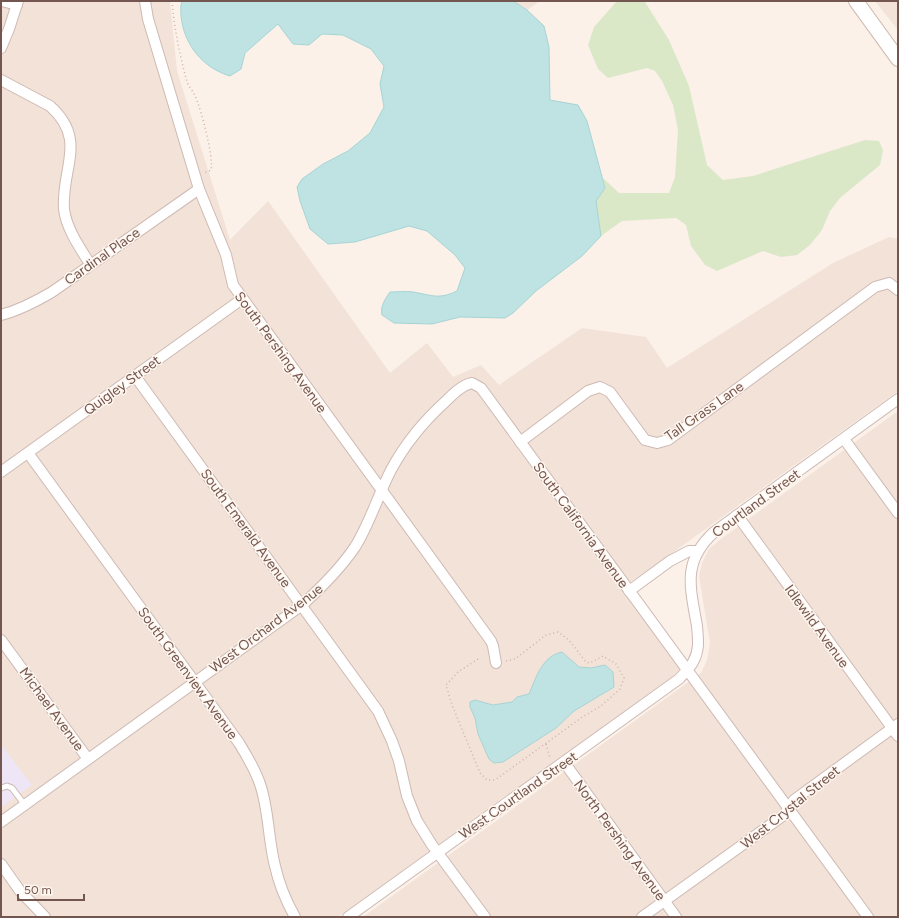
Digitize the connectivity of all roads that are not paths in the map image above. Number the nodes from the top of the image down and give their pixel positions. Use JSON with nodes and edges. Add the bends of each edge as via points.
{"nodes":[{"id":1,"x":2,"y":1,"type":"edge"},
{"id":2,"x":146,"y":1,"type":"edge"},
{"id":3,"x":856,"y":1,"type":"edge"},
{"id":4,"x":17,"y":3,"type":"edge"},
{"id":5,"x":1,"y":48,"type":"edge"},
{"id":6,"x":898,"y":59,"type":"edge"},
{"id":7,"x":1,"y":80,"type":"edge"},
{"id":8,"x":199,"y":189,"type":"junction"},
{"id":9,"x":90,"y":264,"type":"junction"},
{"id":10,"x":898,"y":290,"type":"edge"},
{"id":11,"x":242,"y":299,"type":"junction"},
{"id":12,"x":1,"y":315,"type":"edge"},
{"id":13,"x":135,"y":376,"type":"junction"},
{"id":14,"x":472,"y":383,"type":"joint"},
{"id":15,"x":898,"y":399,"type":"edge"},
{"id":16,"x":844,"y":439,"type":"junction"},
{"id":17,"x":520,"y":442,"type":"junction"},
{"id":18,"x":28,"y":453,"type":"junction"},
{"id":19,"x":1,"y":472,"type":"edge"},
{"id":20,"x":382,"y":491,"type":"junction"},
{"id":21,"x":898,"y":513,"type":"edge"},
{"id":22,"x":737,"y":516,"type":"junction"},
{"id":23,"x":698,"y":551,"type":"junction"},
{"id":24,"x":629,"y":591,"type":"junction"},
{"id":25,"x":302,"y":605,"type":"junction"},
{"id":26,"x":1,"y":640,"type":"edge"},
{"id":27,"x":496,"y":664,"type":"road end"},
{"id":28,"x":687,"y":670,"type":"junction"},
{"id":29,"x":195,"y":682,"type":"junction"},
{"id":30,"x":896,"y":730,"type":"edge"},
{"id":31,"x":88,"y":759,"type":"junction"},
{"id":32,"x":564,"y":762,"type":"junction"},
{"id":33,"x":1,"y":788,"type":"edge"},
{"id":34,"x":24,"y":804,"type":"junction"},
{"id":35,"x":788,"y":808,"type":"junction"},
{"id":36,"x":1,"y":822,"type":"edge"},
{"id":37,"x":438,"y":852,"type":"junction"},
{"id":38,"x":1,"y":864,"type":"edge"},
{"id":39,"x":665,"y":901,"type":"junction"},
{"id":40,"x":45,"y":917,"type":"edge"},
{"id":41,"x":295,"y":917,"type":"edge"},
{"id":42,"x":348,"y":917,"type":"edge"},
{"id":43,"x":485,"y":917,"type":"edge"},
{"id":44,"x":642,"y":917,"type":"edge"},
{"id":45,"x":676,"y":917,"type":"edge"},
{"id":46,"x":868,"y":917,"type":"edge"}],
"edges":[{"from":1,"to":4,"type":"street"},
{"from":2,"to":8,"type":"street","name":"South Pershing Avenue","via":[[148,19]]},
{"from":3,"to":6,"type":"main road"},
{"from":4,"to":5,"type":"street"},
{"from":7,"to":9,"type":"street","via":[[50,106],[65,123],[71,138],[64,197],[66,217]]},
{"from":8,"to":9,"type":"street","name":"Cardinal Place"},
{"from":8,"to":11,"type":"street","name":"South Pershing Avenue","via":[[226,255],[233,285]]},
{"from":9,"to":12,"type":"street","name":"Cardinal Place","via":[[33,303]]},
{"from":10,"to":17,"type":"street","name":"Tall Grass Lane","via":[[889,283],[875,287],[668,440],[657,443],[645,440],[610,392],[600,387],[588,391]]},
{"from":11,"to":13,"type":"street","name":"Quigley Street"},
{"from":11,"to":20,"type":"street","name":"South Pershing Avenue"},
{"from":13,"to":18,"type":"street","name":"Quigley Street"},
{"from":13,"to":25,"type":"street","name":"South Emerald Avenue"},
{"from":14,"to":17,"type":"street","name":"South California Avenue","via":[[481,388]]},
{"from":14,"to":20,"type":"street","name":"West Orchard Avenue","via":[[456,392],[418,430],[394,465]]},
{"from":15,"to":16,"type":"street","name":"Courtland Street"},
{"from":16,"to":21,"type":"street"},
{"from":16,"to":22,"type":"street","name":"Courtland Street"},
{"from":17,"to":24,"type":"street","name":"South California Avenue"},
{"from":18,"to":19,"type":"street","name":"Quigley Street"},
{"from":18,"to":29,"type":"street","name":"South Greenview Avenue"},
{"from":20,"to":25,"type":"street","name":"West Orchard Avenue","via":[[365,529],[345,561]]},
{"from":20,"to":27,"type":"street","name":"South Pershing Avenue","via":[[491,642]]},
{"from":22,"to":23,"type":"street","name":"Courtland Street","via":[[714,532]]},
{"from":22,"to":30,"type":"street","name":"Idlewild Avenue"},
{"from":23,"to":24,"type":"street","via":[[689,551],[670,561]]},
{"from":23,"to":28,"type":"street","name":"Courtland Street","via":[[691,569],[691,588],[699,639],[694,662]]},
{"from":24,"to":28,"type":"street","name":"South California Avenue"},
{"from":25,"to":29,"type":"street","name":"West Orchard Avenue"},
{"from":25,"to":37,"type":"street","name":"South Emerald Avenue","via":[[378,711],[399,761],[407,796],[417,822]]},
{"from":26,"to":31,"type":"street","name":"Michael Avenue"},
{"from":28,"to":32,"type":"street","name":"West Courtland Street"},
{"from":28,"to":35,"type":"street","name":"South California Avenue"},
{"from":29,"to":31,"type":"street","name":"West Orchard Avenue"},
{"from":29,"to":41,"type":"street","name":"South Greenview Avenue","via":[[253,766],[266,809],[274,865]]},
{"from":30,"to":35,"type":"street","name":"West Crystal Street","via":[[794,800]]},
{"from":31,"to":34,"type":"street","name":"West Orchard Avenue"},
{"from":32,"to":37,"type":"street","name":"West Courtland Street"},
{"from":32,"to":39,"type":"street","name":"North Pershing Avenue"},
{"from":33,"to":34,"type":"lane","via":[[12,788]]},
{"from":34,"to":36,"type":"street","name":"West Orchard Avenue"},
{"from":35,"to":39,"type":"street","name":"West Crystal Street","via":[[784,815]]},
{"from":35,"to":46,"type":"street","name":"South California Avenue"},
{"from":37,"to":42,"type":"street","name":"West Courtland Street"},
{"from":37,"to":43,"type":"street","name":"South Emerald Avenue"},
{"from":38,"to":40,"type":"street","via":[[20,891]]},
{"from":39,"to":44,"type":"street","name":"West Crystal Street"},
{"from":39,"to":45,"type":"street","name":"North Pershing Avenue"}]}
